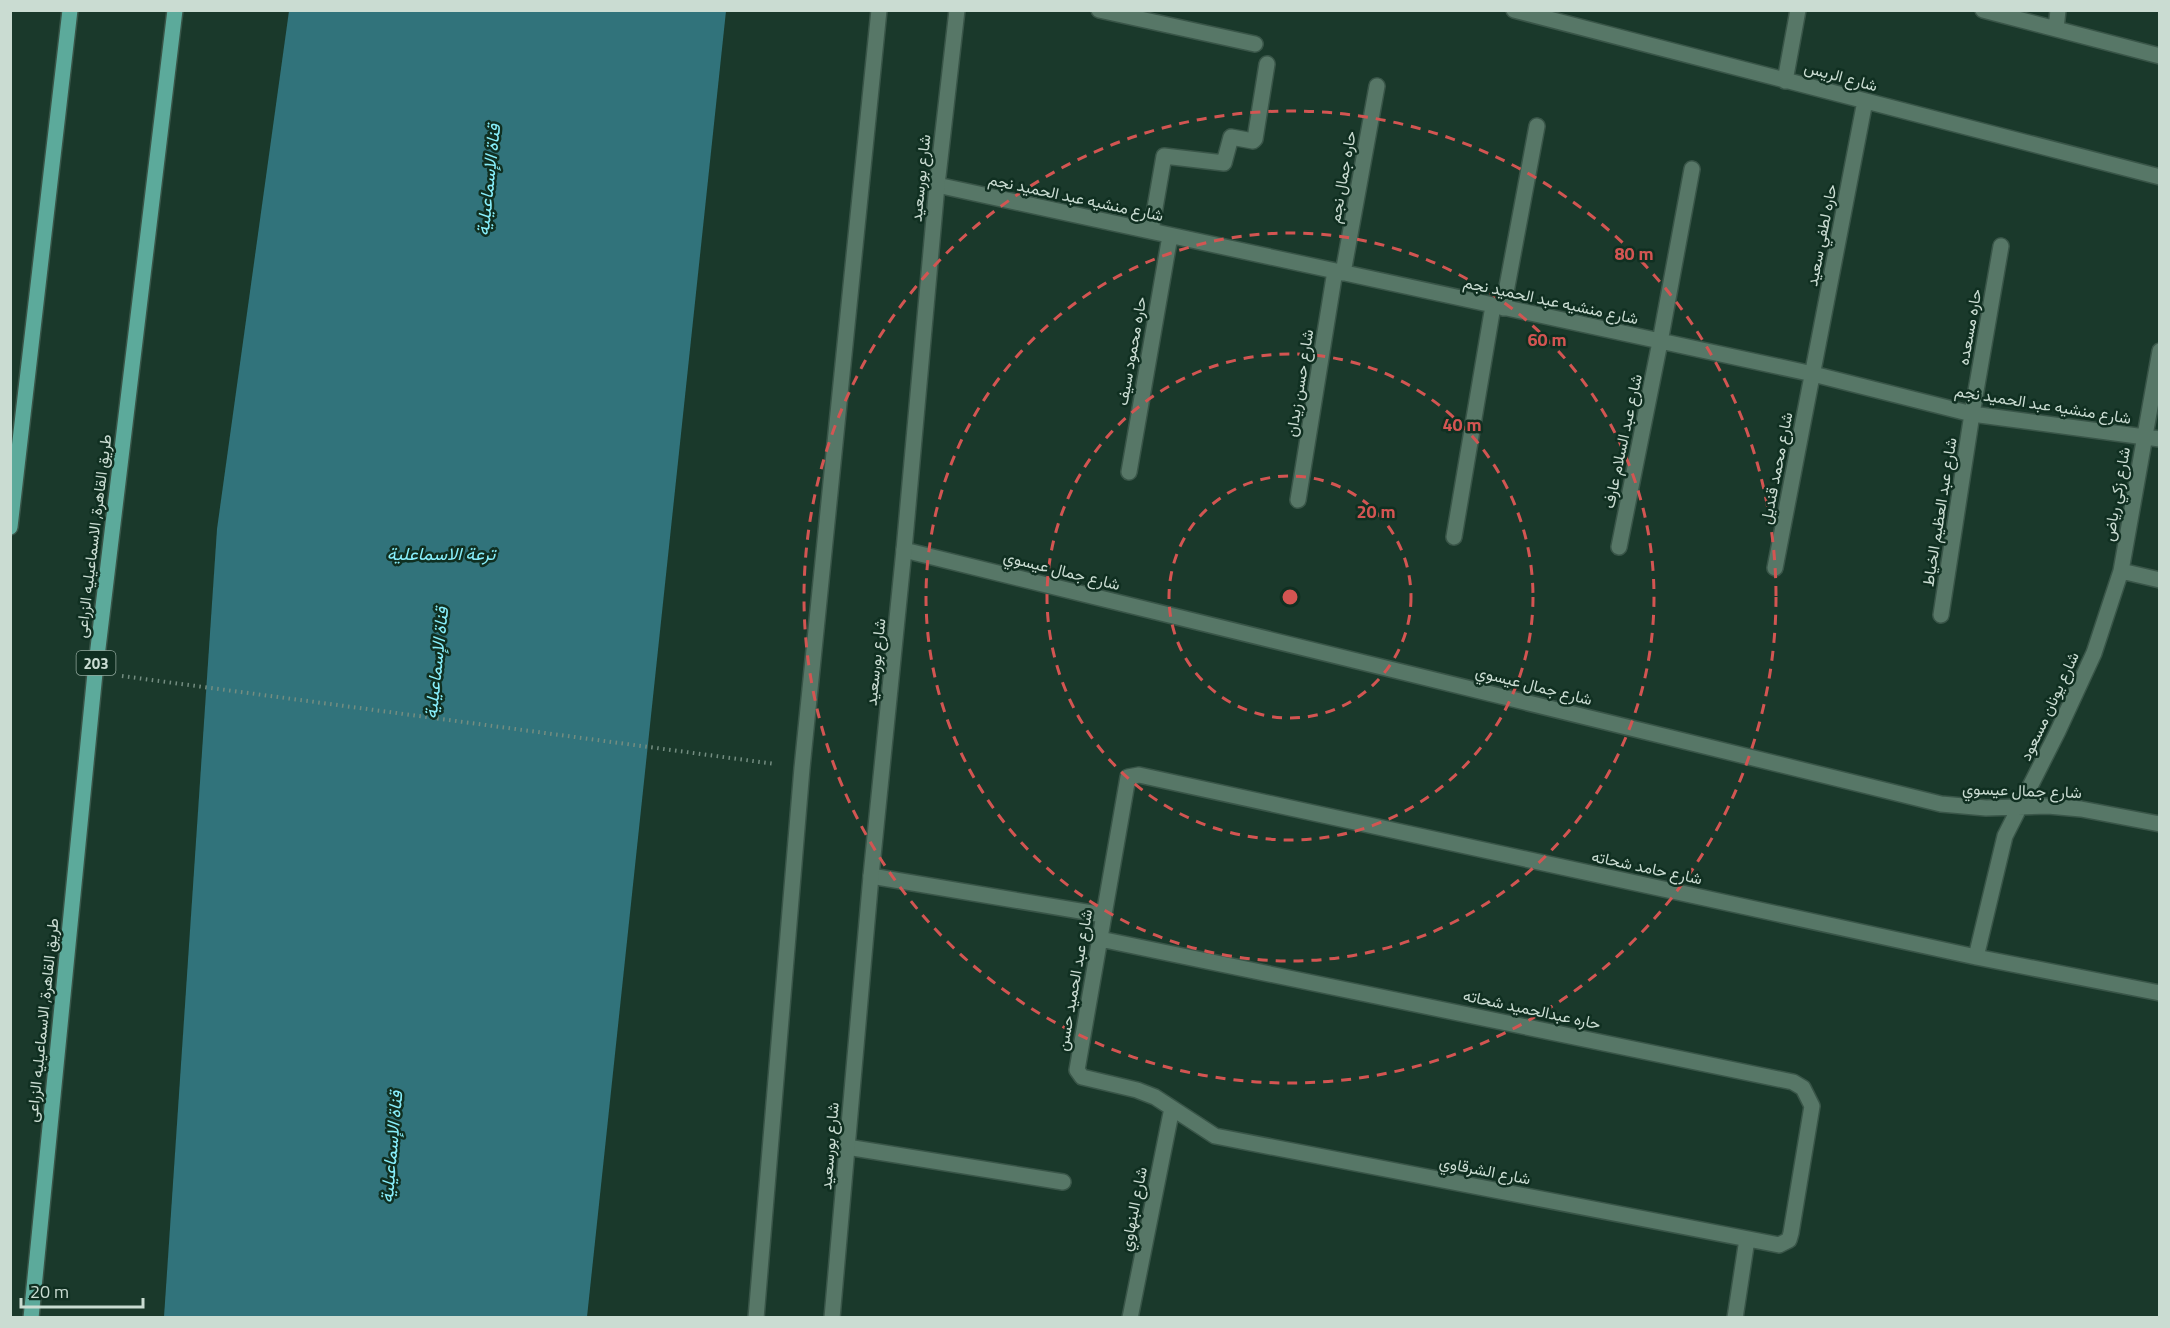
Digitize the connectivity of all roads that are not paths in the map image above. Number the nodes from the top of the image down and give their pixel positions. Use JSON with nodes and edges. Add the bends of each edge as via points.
{"nodes":[{"id":1,"x":70,"y":10,"type":"edge"},
{"id":2,"x":175,"y":10,"type":"edge"},
{"id":3,"x":879,"y":10,"type":"edge"},
{"id":4,"x":957,"y":10,"type":"edge"},
{"id":5,"x":1099,"y":10,"type":"edge"},
{"id":6,"x":1514,"y":10,"type":"edge"},
{"id":7,"x":1798,"y":10,"type":"edge"},
{"id":8,"x":1983,"y":10,"type":"edge"},
{"id":9,"x":2058,"y":10,"type":"edge"},
{"id":10,"x":2056,"y":29,"type":"junction"},
{"id":11,"x":1255,"y":44,"type":"dead end"},
{"id":12,"x":2160,"y":57,"type":"edge"},
{"id":13,"x":1267,"y":64,"type":"dead end"},
{"id":14,"x":1785,"y":81,"type":"junction"},
{"id":15,"x":1377,"y":86,"type":"dead end"},
{"id":16,"x":1865,"y":101,"type":"junction"},
{"id":17,"x":1537,"y":126,"type":"dead end"},
{"id":18,"x":1692,"y":169,"type":"dead end"},
{"id":19,"x":2160,"y":177,"type":"edge"},
{"id":20,"x":936,"y":185,"type":"junction"},
{"id":21,"x":1151,"y":231,"type":"junction"},
{"id":22,"x":1170,"y":236,"type":"junction"},
{"id":23,"x":2001,"y":246,"type":"dead end"},
{"id":24,"x":1339,"y":272,"type":"junction"},
{"id":25,"x":1498,"y":307,"type":"junction"},
{"id":26,"x":1660,"y":342,"type":"junction"},
{"id":27,"x":2160,"y":351,"type":"edge"},
{"id":28,"x":1813,"y":375,"type":"junction"},
{"id":29,"x":1972,"y":414,"type":"junction"},
{"id":30,"x":2144,"y":437,"type":"junction"},
{"id":31,"x":2160,"y":439,"type":"edge"},
{"id":32,"x":1129,"y":472,"type":"dead end"},
{"id":33,"x":1298,"y":500,"type":"dead end"},
{"id":34,"x":10,"y":527,"type":"edge"},
{"id":35,"x":1454,"y":537,"type":"dead end"},
{"id":36,"x":1618,"y":547,"type":"dead end"},
{"id":37,"x":904,"y":550,"type":"junction"},
{"id":38,"x":1775,"y":568,"type":"dead end"},
{"id":39,"x":2121,"y":571,"type":"junction"},
{"id":40,"x":2160,"y":580,"type":"edge"},
{"id":41,"x":1941,"y":615,"type":"dead end"},
{"id":42,"x":1128,"y":777,"type":"joint"},
{"id":43,"x":2022,"y":806,"type":"junction"},
{"id":44,"x":2160,"y":824,"type":"edge"},
{"id":45,"x":871,"y":876,"type":"junction"},
{"id":46,"x":1104,"y":915,"type":"junction"},
{"id":47,"x":1100,"y":939,"type":"junction"},
{"id":48,"x":1976,"y":957,"type":"junction"},
{"id":49,"x":2160,"y":993,"type":"edge"},
{"id":50,"x":1172,"y":1108,"type":"junction"},
{"id":51,"x":1215,"y":1136,"type":"joint"},
{"id":52,"x":847,"y":1147,"type":"junction"},
{"id":53,"x":1063,"y":1182,"type":"dead end"},
{"id":54,"x":1747,"y":1239,"type":"junction"},
{"id":55,"x":1789,"y":1240,"type":"joint"},
{"id":56,"x":31,"y":1317,"type":"edge"},
{"id":57,"x":756,"y":1317,"type":"edge"},
{"id":58,"x":832,"y":1317,"type":"edge"},
{"id":59,"x":1130,"y":1317,"type":"edge"},
{"id":60,"x":1735,"y":1317,"type":"edge"}],
"edges":[{"from":1,"to":34,"type":"main road"},
{"from":2,"to":56,"type":"main road","name":"طريق القاهرة, الاسماعيليه الزراعى","number":"203","via":[[94,673]]},
{"from":3,"to":57,"type":"street","via":[[802,768]]},
{"from":4,"to":20,"type":"street","name":"شارع بورسعيد"},
{"from":5,"to":11,"type":"street"},
{"from":6,"to":14,"type":"street","name":"شارع الريس"},
{"from":7,"to":14,"type":"street"},
{"from":8,"to":10,"type":"street"},
{"from":9,"to":10,"type":"street"},
{"from":10,"to":12,"type":"street"},
{"from":13,"to":21,"type":"street","via":[[1255,139],[1231,137],[1224,163],[1164,156]]},
{"from":14,"to":16,"type":"street","name":"شارع الريس"},
{"from":15,"to":24,"type":"street","name":"حاره جمال نجم"},
{"from":16,"to":19,"type":"street","name":"شارع الريس"},
{"from":16,"to":28,"type":"street","name":"حاره لطفي سعيد"},
{"from":17,"to":25,"type":"street"},
{"from":18,"to":26,"type":"street","name":"شارع عبد السلام عارف"},
{"from":20,"to":21,"type":"street","name":"شارع منشيه عبد الحميد نجم"},
{"from":20,"to":37,"type":"street","name":"شارع بورسعيد"},
{"from":21,"to":22,"type":"street","name":"شارع منشيه عبد الحميد نجم"},
{"from":22,"to":24,"type":"street","name":"شارع منشيه عبد الحميد نجم"},
{"from":22,"to":32,"type":"street","name":"حاره محمود سيف"},
{"from":23,"to":29,"type":"street","name":"حاره مسعده"},
{"from":24,"to":25,"type":"street","name":"شارع منشيه عبد الحميد نجم"},
{"from":24,"to":33,"type":"street","name":"شارع حسن زيدان"},
{"from":25,"to":26,"type":"street","name":"شارع منشيه عبد الحميد نجم"},
{"from":25,"to":35,"type":"street"},
{"from":26,"to":28,"type":"street","name":"شارع منشيه عبد الحميد نجم"},
{"from":26,"to":36,"type":"street","name":"شارع عبد السلام عارف"},
{"from":27,"to":30,"type":"street","name":"شارع زكي رياض"},
{"from":28,"to":29,"type":"street","name":"شارع منشيه عبد الحميد نجم"},
{"from":28,"to":38,"type":"street","name":"شارع محمد قنديل"},
{"from":29,"to":30,"type":"street","name":"شارع منشيه عبد الحميد نجم"},
{"from":29,"to":41,"type":"street","name":"شارع عبد العظيم الخياط"},
{"from":30,"to":31,"type":"street","name":"شارع منشيه عبد الحميد نجم"},
{"from":30,"to":39,"type":"street","name":"شارع زكي رياض"},
{"from":37,"to":43,"type":"street","name":"شارع جمال عيسوي","via":[[1941,804]]},
{"from":37,"to":45,"type":"street","name":"شارع بورسعيد"},
{"from":39,"to":40,"type":"street"},
{"from":39,"to":43,"type":"street","name":"شارع يونان مسعود","via":[[2094,653]]},
{"from":42,"to":46,"type":"street","name":"شارع عبد الحميد حسن"},
{"from":42,"to":48,"type":"street","name":"شارع حامد شحاته","via":[[1139,775]]},
{"from":43,"to":44,"type":"street","name":"شارع جمال عيسوي","via":[[2081,809]]},
{"from":43,"to":48,"type":"street","name":"شارع يونان مسعود","via":[[2006,836]]},
{"from":45,"to":46,"type":"street"},
{"from":45,"to":52,"type":"street","name":"شارع بورسعيد"},
{"from":46,"to":47,"type":"street","name":"شارع عبد الحميد حسن"},
{"from":47,"to":50,"type":"street","name":"شارع عبد الحميد حسن","via":[[1078,1074],[1137,1090]]},
{"from":47,"to":55,"type":"street","name":"حاره عبدالحميد شحاته","via":[[1793,1082],[1803,1088],[1812,1106]]},
{"from":48,"to":49,"type":"street","name":"شارع حامد شحاته"},
{"from":50,"to":51,"type":"street","name":"شارع عبد الحميد حسن"},
{"from":50,"to":59,"type":"street","name":"شارع البنهاوي"},
{"from":51,"to":54,"type":"street","name":"شارع الشرقاوي"},
{"from":52,"to":53,"type":"street"},
{"from":52,"to":58,"type":"street","name":"شارع بورسعيد"},
{"from":54,"to":55,"type":"street","name":"شارع الشرقاوي","via":[[1779,1245]]},
{"from":54,"to":60,"type":"street"}]}
